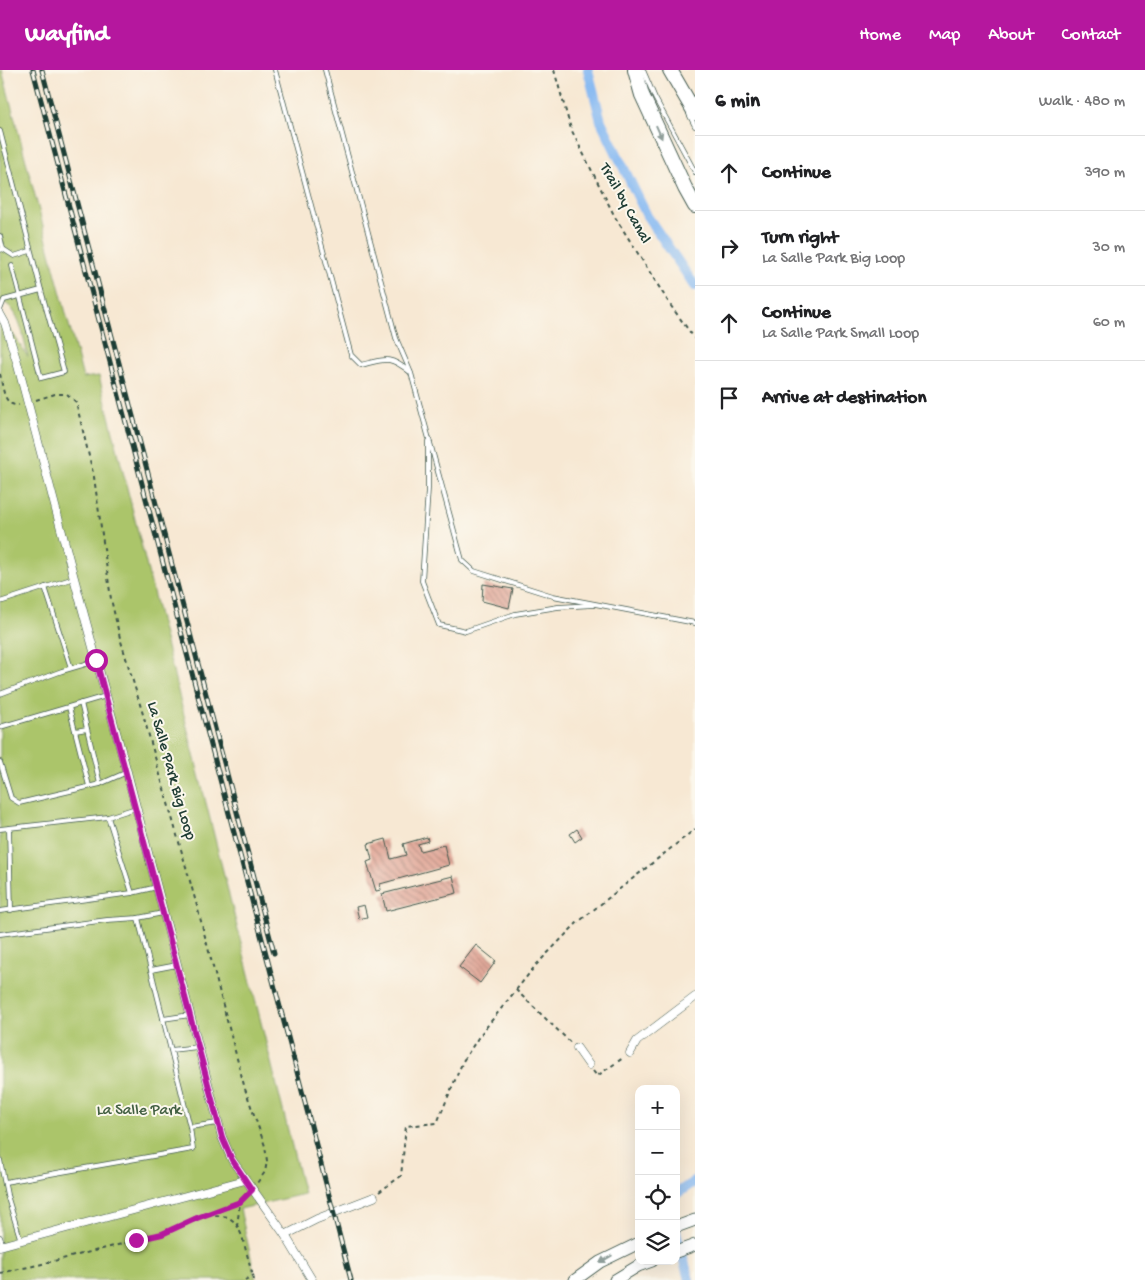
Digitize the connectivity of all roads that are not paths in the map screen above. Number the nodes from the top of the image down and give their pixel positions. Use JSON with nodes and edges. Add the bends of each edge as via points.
{"nodes":[{"id":1,"x":276,"y":70,"type":"edge"},
{"id":2,"x":325,"y":70,"type":"edge"},
{"id":3,"x":635,"y":70,"type":"edge"},
{"id":4,"x":643,"y":70,"type":"edge"},
{"id":5,"x":670,"y":70,"type":"edge"},
{"id":6,"x":695,"y":113,"type":"edge"},
{"id":7,"x":695,"y":126,"type":"edge"},
{"id":8,"x":0,"y":131,"type":"edge"},
{"id":9,"x":695,"y":172,"type":"edge"},
{"id":10,"x":695,"y":206,"type":"edge"},
{"id":11,"x":0,"y":236,"type":"edge"},
{"id":12,"x":2,"y":250,"type":"edge"},
{"id":13,"x":30,"y":251,"type":"junction"},
{"id":14,"x":12,"y":266,"type":"dead end"},
{"id":15,"x":41,"y":290,"type":"junction"},
{"id":16,"x":20,"y":296,"type":"junction"},
{"id":17,"x":0,"y":310,"type":"edge"},
{"id":18,"x":0,"y":314,"type":"edge"},
{"id":19,"x":411,"y":373,"type":"junction"},
{"id":20,"x":428,"y":436,"type":"junction"},
{"id":21,"x":74,"y":578,"type":"junction"},
{"id":22,"x":45,"y":587,"type":"junction"},
{"id":23,"x":0,"y":602,"type":"edge"},
{"id":24,"x":598,"y":605,"type":"junction"},
{"id":25,"x":695,"y":623,"type":"edge"},
{"id":26,"x":96,"y":660,"type":"junction"},
{"id":27,"x":71,"y":668,"type":"junction"},
{"id":28,"x":0,"y":694,"type":"edge"},
{"id":29,"x":106,"y":696,"type":"junction"},
{"id":30,"x":81,"y":703,"type":"junction"},
{"id":31,"x":69,"y":707,"type":"junction"},
{"id":32,"x":0,"y":726,"type":"edge"},
{"id":33,"x":87,"y":729,"type":"junction"},
{"id":34,"x":75,"y":732,"type":"junction"},
{"id":35,"x":93,"y":754,"type":"junction"},
{"id":36,"x":81,"y":757,"type":"junction"},
{"id":37,"x":0,"y":762,"type":"edge"},
{"id":38,"x":127,"y":772,"type":"junction"},
{"id":39,"x":100,"y":784,"type":"junction"},
{"id":40,"x":89,"y":786,"type":"junction"},
{"id":41,"x":136,"y":808,"type":"junction"},
{"id":42,"x":108,"y":817,"type":"junction"},
{"id":43,"x":9,"y":828,"type":"junction"},
{"id":44,"x":0,"y":829,"type":"edge"},
{"id":45,"x":157,"y":887,"type":"junction"},
{"id":46,"x":132,"y":893,"type":"junction"},
{"id":47,"x":11,"y":910,"type":"junction"},
{"id":48,"x":0,"y":911,"type":"edge"},
{"id":49,"x":163,"y":913,"type":"junction"},
{"id":50,"x":138,"y":918,"type":"junction"},
{"id":51,"x":0,"y":934,"type":"edge"},
{"id":52,"x":177,"y":965,"type":"junction"},
{"id":53,"x":151,"y":970,"type":"junction"},
{"id":54,"x":695,"y":997,"type":"edge"},
{"id":55,"x":190,"y":1015,"type":"junction"},
{"id":56,"x":163,"y":1019,"type":"junction"},
{"id":57,"x":198,"y":1047,"type":"junction"},
{"id":58,"x":577,"y":1048,"type":"road end"},
{"id":59,"x":171,"y":1050,"type":"junction"},
{"id":60,"x":630,"y":1053,"type":"road end"},
{"id":61,"x":589,"y":1065,"type":"road end"},
{"id":62,"x":218,"y":1123,"type":"junction"},
{"id":63,"x":190,"y":1127,"type":"junction"},
{"id":64,"x":0,"y":1160,"type":"edge"},
{"id":65,"x":245,"y":1180,"type":"junction"},
{"id":66,"x":5,"y":1182,"type":"junction"},
{"id":67,"x":374,"y":1197,"type":"road end"},
{"id":68,"x":695,"y":1220,"type":"edge"},
{"id":69,"x":680,"y":1226,"type":"edge"},
{"id":70,"x":285,"y":1235,"type":"junction"},
{"id":71,"x":0,"y":1236,"type":"edge"},
{"id":72,"x":21,"y":1241,"type":"junction"},
{"id":73,"x":635,"y":1245,"type":"edge"},
{"id":74,"x":695,"y":1245,"type":"edge"},
{"id":75,"x":1,"y":1246,"type":"edge"},
{"id":76,"x":680,"y":1251,"type":"edge"},
{"id":77,"x":641,"y":1265,"type":"edge"},
{"id":78,"x":312,"y":1280,"type":"edge"},
{"id":79,"x":575,"y":1280,"type":"edge"},
{"id":80,"x":616,"y":1280,"type":"edge"}],
"edges":[{"from":1,"to":19,"type":"lane","via":[[351,355],[361,365],[384,358],[399,363]]},
{"from":2,"to":19,"type":"lane","via":[[396,338]]},
{"from":3,"to":10,"type":"highway","one_way":true,"via":[[642,95]]},
{"from":4,"to":9,"type":"lane"},
{"from":5,"to":6,"type":"highway"},
{"from":5,"to":7,"type":"lane"},
{"from":8,"to":13,"type":"lane"},
{"from":11,"to":12,"type":"lane"},
{"from":12,"to":13,"type":"lane","via":[[14,256]]},
{"from":13,"to":15,"type":"lane"},
{"from":14,"to":16,"type":"lane"},
{"from":15,"to":16,"type":"lane"},
{"from":15,"to":16,"type":"lane","via":[[64,372],[41,378]]},
{"from":16,"to":17,"type":"lane","via":[[4,300]]},
{"from":18,"to":21,"type":"street","via":[[6,324],[28,402]]},
{"from":19,"to":20,"type":"lane"},
{"from":20,"to":24,"type":"lane","via":[[462,560],[474,571],[553,596]]},
{"from":20,"to":24,"type":"lane","via":[[422,581],[439,625],[466,631],[515,614]]},
{"from":21,"to":22,"type":"lane"},
{"from":21,"to":26,"type":"street"},
{"from":22,"to":23,"type":"lane"},
{"from":22,"to":27,"type":"lane"},
{"from":24,"to":25,"type":"lane"},
{"from":26,"to":27,"type":"lane"},
{"from":26,"to":29,"type":"street"},
{"from":27,"to":28,"type":"lane"},
{"from":29,"to":30,"type":"lane"},
{"from":29,"to":38,"type":"street"},
{"from":30,"to":31,"type":"lane"},
{"from":30,"to":33,"type":"lane"},
{"from":31,"to":32,"type":"lane"},
{"from":31,"to":34,"type":"lane"},
{"from":33,"to":34,"type":"lane"},
{"from":33,"to":35,"type":"lane"},
{"from":34,"to":36,"type":"lane"},
{"from":35,"to":36,"type":"lane"},
{"from":35,"to":39,"type":"lane"},
{"from":36,"to":40,"type":"lane"},
{"from":37,"to":40,"type":"lane","via":[[11,798],[19,803]]},
{"from":38,"to":39,"type":"lane"},
{"from":38,"to":41,"type":"street"},
{"from":39,"to":40,"type":"lane"},
{"from":41,"to":42,"type":"lane"},
{"from":41,"to":45,"type":"street"},
{"from":42,"to":43,"type":"lane"},
{"from":42,"to":46,"type":"lane"},
{"from":43,"to":44,"type":"lane"},
{"from":43,"to":47,"type":"lane"},
{"from":45,"to":46,"type":"lane"},
{"from":45,"to":49,"type":"street"},
{"from":46,"to":47,"type":"lane"},
{"from":47,"to":48,"type":"lane"},
{"from":49,"to":50,"type":"lane"},
{"from":49,"to":52,"type":"street"},
{"from":50,"to":51,"type":"lane"},
{"from":50,"to":53,"type":"lane"},
{"from":52,"to":53,"type":"lane"},
{"from":52,"to":55,"type":"street"},
{"from":53,"to":56,"type":"lane"},
{"from":54,"to":60,"type":"street","via":[[637,1041]]},
{"from":55,"to":56,"type":"lane"},
{"from":55,"to":57,"type":"street"},
{"from":56,"to":59,"type":"lane"},
{"from":57,"to":59,"type":"lane"},
{"from":57,"to":62,"type":"street"},
{"from":58,"to":61,"type":"street"},
{"from":59,"to":63,"type":"lane"},
{"from":62,"to":63,"type":"lane"},
{"from":62,"to":65,"type":"street","via":[[232,1160]]},
{"from":63,"to":66,"type":"lane","via":[[193,1149]]},
{"from":64,"to":66,"type":"lane"},
{"from":65,"to":70,"type":"street"},
{"from":65,"to":72,"type":"street"},
{"from":66,"to":72,"type":"lane"},
{"from":67,"to":70,"type":"street"},
{"from":68,"to":69,"type":"main road"},
{"from":70,"to":78,"type":"street"},
{"from":71,"to":75,"type":"lane"},
{"from":72,"to":75,"type":"street"},
{"from":73,"to":79,"type":"main road","one_way":true,"via":[[600,1262]]},
{"from":74,"to":76,"type":"main road"},
{"from":77,"to":80,"type":"main road"}]}
